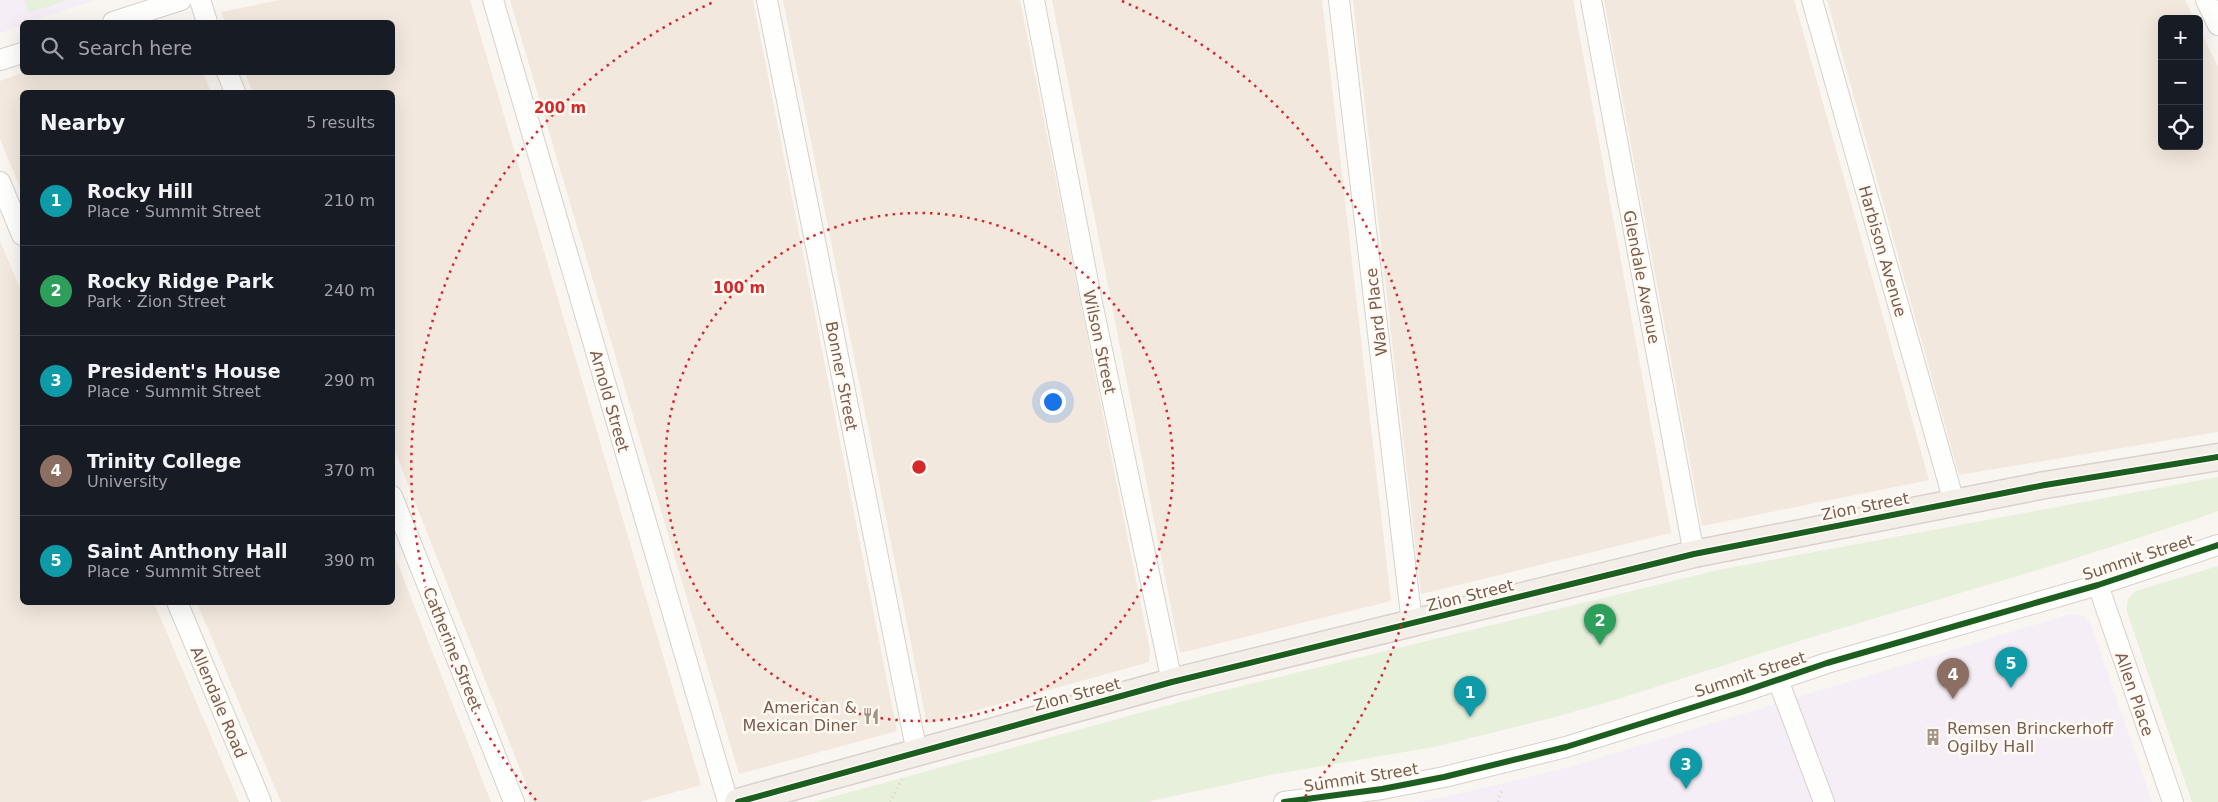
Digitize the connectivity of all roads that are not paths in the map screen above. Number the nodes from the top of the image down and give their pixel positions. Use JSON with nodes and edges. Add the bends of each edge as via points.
{"nodes":[{"id":1,"x":181,"y":0,"type":"edge"},
{"id":2,"x":200,"y":0,"type":"edge"},
{"id":3,"x":493,"y":0,"type":"edge"},
{"id":4,"x":767,"y":0,"type":"edge"},
{"id":5,"x":1034,"y":0,"type":"edge"},
{"id":6,"x":1339,"y":0,"type":"edge"},
{"id":7,"x":1591,"y":0,"type":"edge"},
{"id":8,"x":1812,"y":0,"type":"edge"},
{"id":9,"x":2206,"y":0,"type":"edge"},
{"id":10,"x":119,"y":20,"type":"edge"},
{"id":11,"x":207,"y":20,"type":"edge"},
{"id":12,"x":2218,"y":25,"type":"edge"},
{"id":13,"x":20,"y":54,"type":"edge"},
{"id":14,"x":0,"y":60,"type":"edge"},
{"id":15,"x":228,"y":75,"type":"edge"},
{"id":16,"x":234,"y":90,"type":"edge"},
{"id":17,"x":0,"y":182,"type":"edge"},
{"id":18,"x":20,"y":230,"type":"edge"},
{"id":19,"x":2218,"y":457,"type":"edge"},
{"id":20,"x":1954,"y":502,"type":"junction"},
{"id":21,"x":395,"y":504,"type":"edge"},
{"id":22,"x":2218,"y":545,"type":"edge"},
{"id":23,"x":1694,"y":554,"type":"junction"},
{"id":24,"x":2098,"y":585,"type":"junction"},
{"id":25,"x":178,"y":605,"type":"edge"},
{"id":26,"x":1412,"y":623,"type":"junction"},
{"id":27,"x":1778,"y":680,"type":"junction"},
{"id":28,"x":1172,"y":682,"type":"junction"},
{"id":29,"x":917,"y":753,"type":"junction"},
{"id":30,"x":260,"y":802,"type":"edge"},
{"id":31,"x":514,"y":802,"type":"edge"},
{"id":32,"x":728,"y":802,"type":"edge"},
{"id":33,"x":738,"y":802,"type":"edge"},
{"id":34,"x":1284,"y":802,"type":"edge"},
{"id":35,"x":1824,"y":802,"type":"edge"},
{"id":36,"x":2173,"y":802,"type":"edge"}],
"edges":[{"from":1,"to":10,"type":"street"},
{"from":2,"to":11,"type":"street"},
{"from":3,"to":32,"type":"street","name":"Arnold Street"},
{"from":4,"to":29,"type":"street","name":"Bonner Street"},
{"from":5,"to":28,"type":"street","name":"Wilson Street","via":[[1091,298]]},
{"from":6,"to":26,"type":"street","name":"Ward Place"},
{"from":7,"to":23,"type":"street","name":"Glendale Avenue"},
{"from":8,"to":20,"type":"street","name":"Harbison Avenue"},
{"from":9,"to":12,"type":"street"},
{"from":13,"to":14,"type":"street"},
{"from":15,"to":16,"type":"street"},
{"from":17,"to":18,"type":"street"},
{"from":19,"to":20,"type":"main road","name":"Zion Street"},
{"from":20,"to":23,"type":"main road","name":"Zion Street"},
{"from":21,"to":31,"type":"street","name":"Catherine Street"},
{"from":22,"to":24,"type":"street","name":"Summit Street"},
{"from":23,"to":26,"type":"main road","name":"Zion Street"},
{"from":24,"to":27,"type":"street","name":"Summit Street"},
{"from":24,"to":36,"type":"street","name":"Allen Place"},
{"from":25,"to":30,"type":"street","name":"Allendale Road"},
{"from":26,"to":28,"type":"main road","name":"Zion Street"},
{"from":27,"to":34,"type":"street","name":"Summit Street","via":[[1637,726],[1497,765],[1382,789]]},
{"from":27,"to":35,"type":"street"},
{"from":28,"to":29,"type":"main road","name":"Zion Street"},
{"from":29,"to":33,"type":"main road","name":"Zion Street"}]}
